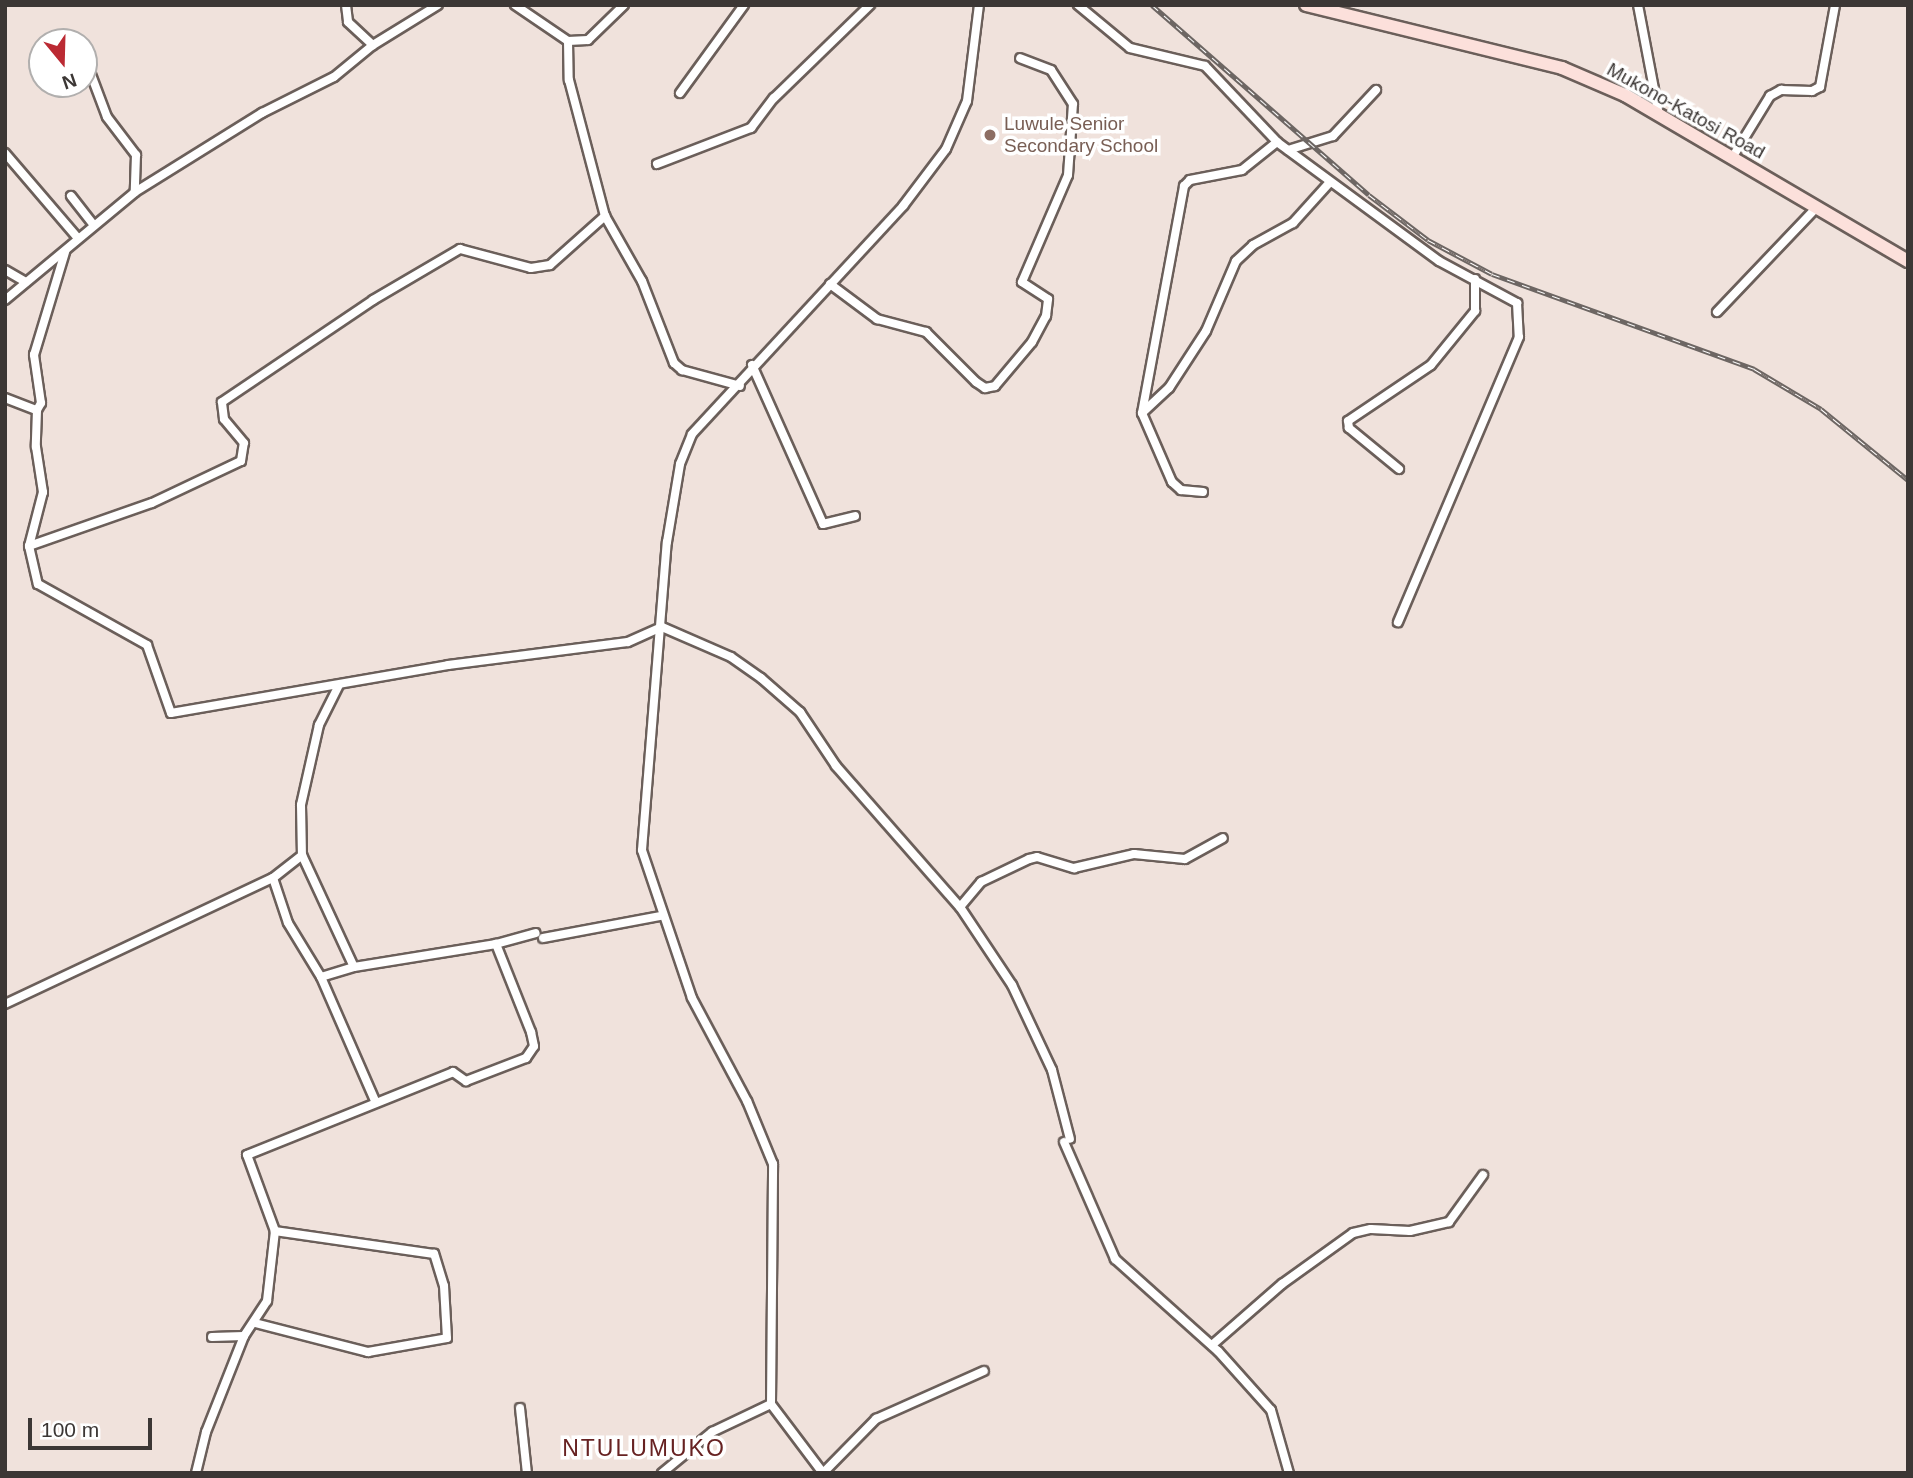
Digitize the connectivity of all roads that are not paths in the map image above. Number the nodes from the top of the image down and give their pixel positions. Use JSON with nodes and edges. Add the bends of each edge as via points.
{"nodes":[{"id":1,"x":346,"y":5,"type":"edge"},
{"id":2,"x":438,"y":5,"type":"edge"},
{"id":3,"x":515,"y":5,"type":"edge"},
{"id":4,"x":624,"y":5,"type":"edge"},
{"id":5,"x":744,"y":5,"type":"edge"},
{"id":6,"x":870,"y":5,"type":"edge"},
{"id":7,"x":979,"y":5,"type":"edge"},
{"id":8,"x":1078,"y":5,"type":"edge"},
{"id":9,"x":1306,"y":5,"type":"edge"},
{"id":10,"x":1638,"y":5,"type":"edge"},
{"id":11,"x":1835,"y":5,"type":"edge"},
{"id":12,"x":568,"y":41,"type":"junction"},
{"id":13,"x":373,"y":45,"type":"junction"},
{"id":14,"x":1020,"y":58,"type":"dead end"},
{"id":15,"x":1376,"y":90,"type":"dead end"},
{"id":16,"x":98,"y":93,"type":"edge"},
{"id":17,"x":680,"y":93,"type":"dead end"},
{"id":18,"x":1659,"y":115,"type":"junction"},
{"id":19,"x":1277,"y":142,"type":"junction"},
{"id":20,"x":1288,"y":150,"type":"junction"},
{"id":21,"x":5,"y":153,"type":"edge"},
{"id":22,"x":1732,"y":158,"type":"junction"},
{"id":23,"x":657,"y":164,"type":"dead end"},
{"id":24,"x":1330,"y":182,"type":"junction"},
{"id":25,"x":135,"y":192,"type":"junction"},
{"id":26,"x":71,"y":196,"type":"dead end"},
{"id":27,"x":1817,"y":207,"type":"junction"},
{"id":28,"x":606,"y":216,"type":"junction"},
{"id":29,"x":94,"y":225,"type":"junction"},
{"id":30,"x":77,"y":237,"type":"junction"},
{"id":31,"x":65,"y":251,"type":"junction"},
{"id":32,"x":1908,"y":261,"type":"edge"},
{"id":33,"x":5,"y":270,"type":"edge"},
{"id":34,"x":1475,"y":279,"type":"junction"},
{"id":35,"x":26,"y":282,"type":"junction"},
{"id":36,"x":830,"y":284,"type":"junction"},
{"id":37,"x":5,"y":300,"type":"edge"},
{"id":38,"x":1717,"y":312,"type":"dead end"},
{"id":39,"x":752,"y":365,"type":"junction"},
{"id":40,"x":740,"y":386,"type":"junction"},
{"id":41,"x":5,"y":398,"type":"edge"},
{"id":42,"x":37,"y":410,"type":"junction"},
{"id":43,"x":1142,"y":413,"type":"junction"},
{"id":44,"x":1399,"y":469,"type":"dead end"},
{"id":45,"x":1203,"y":492,"type":"dead end"},
{"id":46,"x":855,"y":516,"type":"dead end"},
{"id":47,"x":29,"y":546,"type":"junction"},
{"id":48,"x":1398,"y":622,"type":"dead end"},
{"id":49,"x":662,"y":627,"type":"junction"},
{"id":50,"x":339,"y":685,"type":"junction"},
{"id":51,"x":1223,"y":838,"type":"dead end"},
{"id":52,"x":302,"y":855,"type":"junction"},
{"id":53,"x":273,"y":878,"type":"junction"},
{"id":54,"x":960,"y":907,"type":"junction"},
{"id":55,"x":661,"y":916,"type":"junction"},
{"id":56,"x":496,"y":944,"type":"junction"},
{"id":57,"x":354,"y":967,"type":"junction"},
{"id":58,"x":321,"y":977,"type":"junction"},
{"id":59,"x":5,"y":1004,"type":"edge"},
{"id":60,"x":376,"y":1103,"type":"junction"},
{"id":61,"x":1483,"y":1175,"type":"dead end"},
{"id":62,"x":275,"y":1231,"type":"junction"},
{"id":63,"x":256,"y":1323,"type":"junction"},
{"id":64,"x":244,"y":1336,"type":"junction"},
{"id":65,"x":212,"y":1337,"type":"dead end"},
{"id":66,"x":1212,"y":1345,"type":"junction"},
{"id":67,"x":984,"y":1371,"type":"dead end"},
{"id":68,"x":771,"y":1404,"type":"junction"},
{"id":69,"x":520,"y":1408,"type":"dead end"},
{"id":70,"x":196,"y":1473,"type":"edge"},
{"id":71,"x":527,"y":1473,"type":"edge"},
{"id":72,"x":662,"y":1473,"type":"edge"},
{"id":73,"x":823,"y":1473,"type":"edge"},
{"id":74,"x":1289,"y":1473,"type":"edge"}],
"edges":[{"from":1,"to":13,"type":"street","via":[[348,22]]},
{"from":2,"to":13,"type":"street"},
{"from":3,"to":12,"type":"street"},
{"from":4,"to":12,"type":"street","via":[[588,40]]},
{"from":5,"to":17,"type":"street"},
{"from":6,"to":23,"type":"street","via":[[774,99],[751,128]]},
{"from":7,"to":36,"type":"street","via":[[967,101],[946,149],[903,206]]},
{"from":8,"to":19,"type":"street","via":[[1130,48],[1205,66]]},
{"from":9,"to":18,"type":"main road","name":"Mukono-Katosi Road","via":[[1562,68]]},
{"from":10,"to":18,"type":"street"},
{"from":11,"to":22,"type":"street","via":[[1820,87],[1781,90],[1770,96]]},
{"from":12,"to":28,"type":"street","via":[[569,80]]},
{"from":13,"to":25,"type":"street","via":[[334,77],[262,113]]},
{"from":14,"to":36,"type":"street","via":[[1051,71],[1073,104],[1068,174],[1022,282],[1048,299],[1046,316],[1032,342],[995,386],[985,388],[926,332],[877,319]]},
{"from":15,"to":20,"type":"street","via":[[1334,136]]},
{"from":16,"to":25,"type":"street","via":[[107,117],[136,155]]},
{"from":18,"to":22,"type":"main road","name":"Mukono-Katosi Road"},
{"from":19,"to":20,"type":"street"},
{"from":19,"to":43,"type":"street","via":[[1242,170],[1190,180],[1184,186]]},
{"from":20,"to":24,"type":"street"},
{"from":21,"to":30,"type":"street"},
{"from":22,"to":27,"type":"main road","name":"Mukono-Katosi Road"},
{"from":24,"to":34,"type":"street","via":[[1439,261]]},
{"from":24,"to":43,"type":"street","via":[[1293,223],[1253,245],[1236,261],[1206,331],[1169,388]]},
{"from":25,"to":29,"type":"street"},
{"from":26,"to":29,"type":"street"},
{"from":27,"to":32,"type":"main road","name":"Mukono-Katosi Road"},
{"from":27,"to":38,"type":"street"},
{"from":28,"to":40,"type":"street","via":[[642,281],[674,363],[682,370]]},
{"from":28,"to":47,"type":"street","via":[[550,265],[531,268],[460,249],[373,300],[222,402],[224,419],[244,443],[241,461],[152,503]]},
{"from":29,"to":30,"type":"street"},
{"from":30,"to":31,"type":"street"},
{"from":31,"to":35,"type":"street"},
{"from":31,"to":42,"type":"street","via":[[34,355],[41,403]]},
{"from":33,"to":35,"type":"street"},
{"from":34,"to":44,"type":"street","via":[[1475,311],[1431,365],[1348,421],[1349,428]]},
{"from":34,"to":48,"type":"street","via":[[1517,303],[1519,337]]},
{"from":35,"to":37,"type":"street"},
{"from":36,"to":39,"type":"street"},
{"from":39,"to":40,"type":"street"},
{"from":39,"to":46,"type":"street","via":[[823,524]]},
{"from":40,"to":49,"type":"street","via":[[692,434],[680,464],[667,542]]},
{"from":41,"to":42,"type":"street"},
{"from":42,"to":47,"type":"street","via":[[36,447],[43,492]]},
{"from":43,"to":45,"type":"street","via":[[1172,482],[1181,490]]},
{"from":47,"to":50,"type":"street","via":[[38,584],[147,645],[171,713]]},
{"from":49,"to":50,"type":"street","via":[[628,642],[448,665]]},
{"from":49,"to":54,"type":"street","via":[[731,657],[800,712],[836,766]]},
{"from":49,"to":55,"type":"street","via":[[642,850]]},
{"from":50,"to":52,"type":"street","via":[[319,725],[301,805]]},
{"from":51,"to":54,"type":"street","via":[[1185,859],[1134,853],[1074,868],[1037,857],[1029,859],[981,882]]},
{"from":52,"to":53,"type":"street"},
{"from":52,"to":57,"type":"street"},
{"from":53,"to":58,"type":"street","via":[[288,923]]},
{"from":53,"to":59,"type":"street"},
{"from":54,"to":66,"type":"street","via":[[1012,985],[1052,1070],[1067,1140],[1115,1259]]},
{"from":55,"to":56,"type":"street"},
{"from":55,"to":68,"type":"street","via":[[692,998],[747,1101],[773,1164]]},
{"from":56,"to":57,"type":"street"},
{"from":56,"to":60,"type":"street","via":[[531,1032],[534,1046],[526,1058],[466,1081],[453,1072]]},
{"from":57,"to":58,"type":"street"},
{"from":58,"to":60,"type":"street"},
{"from":60,"to":62,"type":"street","via":[[250,1150],[247,1155]]},
{"from":61,"to":66,"type":"street","via":[[1449,1222],[1410,1231],[1353,1233],[1282,1284]]},
{"from":62,"to":63,"type":"street","via":[[267,1301]]},
{"from":62,"to":63,"type":"street","via":[[434,1254],[444,1286],[447,1338],[368,1352]]},
{"from":63,"to":64,"type":"street"},
{"from":64,"to":65,"type":"street"},
{"from":64,"to":70,"type":"street","via":[[206,1432]]},
{"from":66,"to":74,"type":"street","via":[[1271,1410]]},
{"from":67,"to":73,"type":"street","via":[[876,1419]]},
{"from":68,"to":72,"type":"street","via":[[712,1432]]},
{"from":68,"to":73,"type":"street"},
{"from":69,"to":71,"type":"street"}]}
